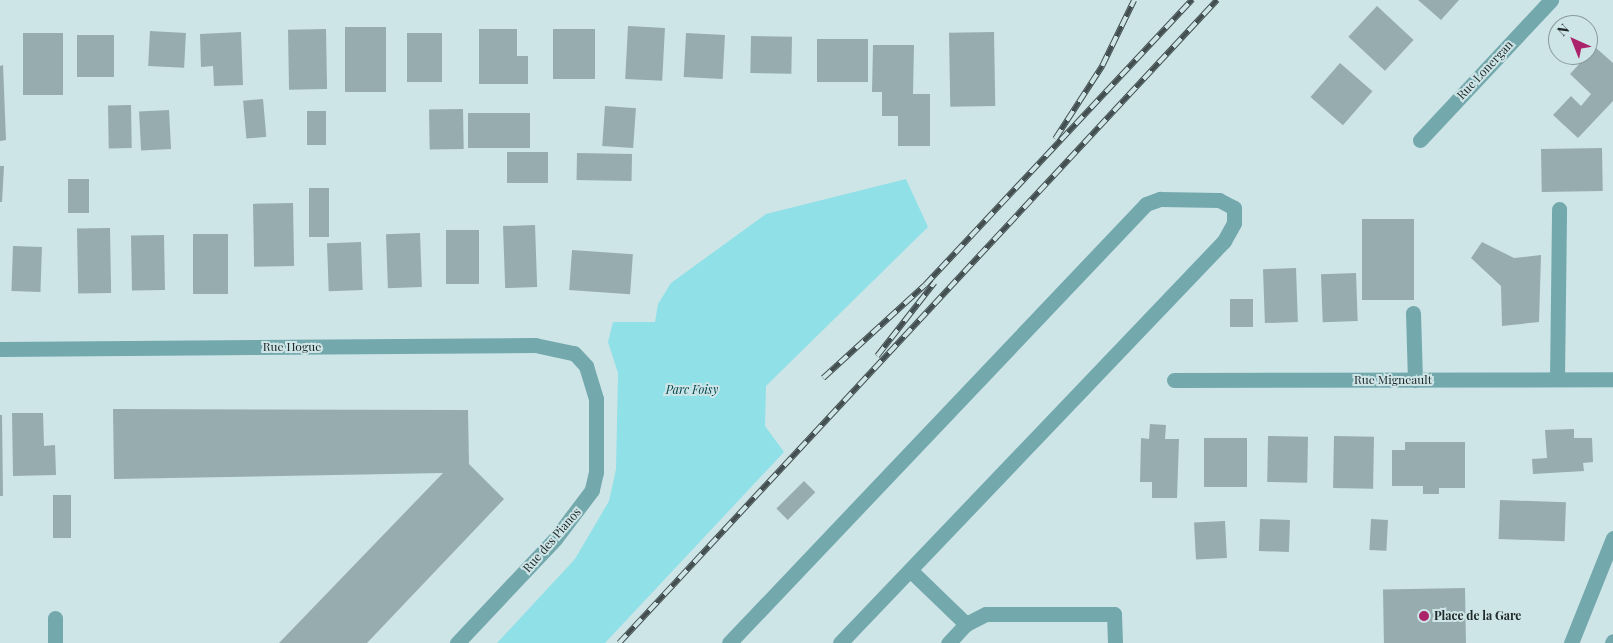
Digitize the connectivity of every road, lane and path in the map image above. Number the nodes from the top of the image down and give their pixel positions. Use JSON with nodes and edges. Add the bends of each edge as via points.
{"nodes":[{"id":1,"x":1551,"y":0,"type":"edge"},
{"id":2,"x":1420,"y":140,"type":"dead end"},
{"id":3,"x":1559,"y":209,"type":"dead end"},
{"id":4,"x":1413,"y":313,"type":"dead end"},
{"id":5,"x":0,"y":349,"type":"edge"},
{"id":6,"x":581,"y":358,"type":"joint"},
{"id":7,"x":1557,"y":379,"type":"junction"},
{"id":8,"x":1613,"y":379,"type":"edge"},
{"id":9,"x":1174,"y":380,"type":"dead end"},
{"id":10,"x":1415,"y":380,"type":"junction"},
{"id":11,"x":1613,"y":538,"type":"edge"},
{"id":12,"x":910,"y":570,"type":"junction"},
{"id":13,"x":55,"y":618,"type":"dead end"},
{"id":14,"x":966,"y":624,"type":"junction"},
{"id":15,"x":55,"y":643,"type":"edge"},
{"id":16,"x":457,"y":643,"type":"edge"},
{"id":17,"x":729,"y":643,"type":"edge"},
{"id":18,"x":840,"y":643,"type":"edge"},
{"id":19,"x":948,"y":643,"type":"edge"},
{"id":20,"x":1114,"y":643,"type":"edge"},
{"id":21,"x":1571,"y":643,"type":"edge"}],
"edges":[{"from":1,"to":2,"type":"street","name":"Rue Lonergan"},
{"from":3,"to":7,"type":"street"},
{"from":4,"to":10,"type":"street"},
{"from":5,"to":6,"type":"street","name":"Rue Hogue","via":[[535,345],[562,347]]},
{"from":6,"to":16,"type":"street","name":"Rue des Pianos","via":[[596,399],[596,472],[592,490],[555,539]]},
{"from":7,"to":8,"type":"street","name":"Rue Migneault"},
{"from":7,"to":10,"type":"street","name":"Rue Migneault"},
{"from":9,"to":10,"type":"street","name":"Rue Migneault"},
{"from":11,"to":21,"type":"street"},
{"from":12,"to":14,"type":"street"},
{"from":12,"to":17,"type":"street","via":[[1224,241],[1236,215],[1228,202],[1160,199],[1146,204]]},
{"from":12,"to":18,"type":"street"},
{"from":13,"to":15,"type":"street"},
{"from":14,"to":19,"type":"street"},
{"from":14,"to":20,"type":"street","via":[[986,614],[1114,614]]}]}
